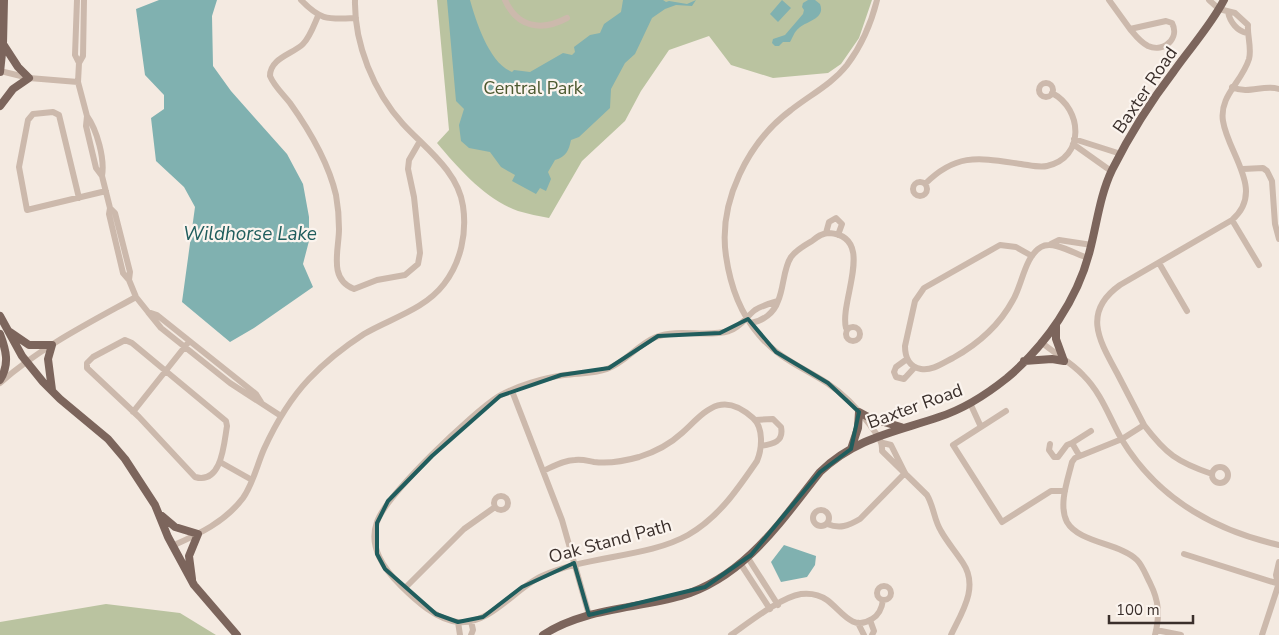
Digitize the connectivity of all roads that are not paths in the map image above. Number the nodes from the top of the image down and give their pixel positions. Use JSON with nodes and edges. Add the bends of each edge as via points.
{"nodes":[{"id":1,"x":4,"y":0,"type":"edge"},
{"id":2,"x":77,"y":0,"type":"edge"},
{"id":3,"x":84,"y":0,"type":"edge"},
{"id":4,"x":301,"y":0,"type":"edge"},
{"id":5,"x":355,"y":0,"type":"edge"},
{"id":6,"x":505,"y":0,"type":"edge"},
{"id":7,"x":877,"y":0,"type":"edge"},
{"id":8,"x":1109,"y":0,"type":"edge"},
{"id":9,"x":1208,"y":0,"type":"edge"},
{"id":10,"x":1224,"y":0,"type":"edge"},
{"id":11,"x":1219,"y":9,"type":"junction"},
{"id":12,"x":318,"y":16,"type":"junction"},
{"id":13,"x":356,"y":18,"type":"junction"},
{"id":14,"x":567,"y":18,"type":"dead end"},
{"id":15,"x":1130,"y":29,"type":"junction"},
{"id":16,"x":4,"y":44,"type":"junction"},
{"id":17,"x":79,"y":63,"type":"junction"},
{"id":18,"x":0,"y":72,"type":"edge"},
{"id":19,"x":30,"y":78,"type":"junction"},
{"id":20,"x":78,"y":82,"type":"junction"},
{"id":21,"x":1232,"y":87,"type":"junction"},
{"id":22,"x":1279,"y":89,"type":"edge"},
{"id":23,"x":1052,"y":92,"type":"dead end"},
{"id":24,"x":0,"y":106,"type":"edge"},
{"id":25,"x":420,"y":141,"type":"junction"},
{"id":26,"x":1073,"y":142,"type":"junction"},
{"id":27,"x":1121,"y":154,"type":"junction"},
{"id":28,"x":1243,"y":169,"type":"junction"},
{"id":29,"x":1111,"y":171,"type":"junction"},
{"id":30,"x":925,"y":184,"type":"dead end"},
{"id":31,"x":106,"y":191,"type":"junction"},
{"id":32,"x":80,"y":198,"type":"junction"},
{"id":33,"x":1232,"y":220,"type":"junction"},
{"id":34,"x":826,"y":233,"type":"junction"},
{"id":35,"x":838,"y":235,"type":"junction"},
{"id":36,"x":1279,"y":239,"type":"edge"},
{"id":37,"x":1051,"y":244,"type":"junction"},
{"id":38,"x":1092,"y":245,"type":"junction"},
{"id":39,"x":1032,"y":256,"type":"junction"},
{"id":40,"x":1088,"y":258,"type":"junction"},
{"id":41,"x":1159,"y":263,"type":"junction"},
{"id":42,"x":1259,"y":265,"type":"dead end"},
{"id":43,"x":136,"y":297,"type":"junction"},
{"id":44,"x":778,"y":301,"type":"junction"},
{"id":45,"x":1188,"y":311,"type":"dead end"},
{"id":46,"x":0,"y":316,"type":"edge"},
{"id":47,"x":750,"y":321,"type":"junction"},
{"id":48,"x":1056,"y":324,"type":"junction"},
{"id":49,"x":846,"y":328,"type":"dead end"},
{"id":50,"x":2,"y":331,"type":"edge"},
{"id":51,"x":1041,"y":342,"type":"junction"},
{"id":52,"x":187,"y":343,"type":"junction"},
{"id":53,"x":52,"y":345,"type":"junction"},
{"id":54,"x":907,"y":359,"type":"junction"},
{"id":55,"x":1024,"y":361,"type":"junction"},
{"id":56,"x":1064,"y":361,"type":"junction"},
{"id":57,"x":26,"y":362,"type":"junction"},
{"id":58,"x":915,"y":367,"type":"junction"},
{"id":59,"x":166,"y":370,"type":"junction"},
{"id":60,"x":0,"y":381,"type":"edge"},
{"id":61,"x":512,"y":390,"type":"junction"},
{"id":62,"x":52,"y":392,"type":"junction"},
{"id":63,"x":970,"y":403,"type":"junction"},
{"id":64,"x":1006,"y":411,"type":"dead end"},
{"id":65,"x":133,"y":412,"type":"junction"},
{"id":66,"x":859,"y":412,"type":"junction"},
{"id":67,"x":281,"y":416,"type":"junction"},
{"id":68,"x":755,"y":420,"type":"junction"},
{"id":69,"x":1144,"y":425,"type":"junction"},
{"id":70,"x":902,"y":427,"type":"junction"},
{"id":71,"x":981,"y":427,"type":"junction"},
{"id":72,"x":1091,"y":430,"type":"dead end"},
{"id":73,"x":877,"y":435,"type":"junction"},
{"id":74,"x":1122,"y":439,"type":"junction"},
{"id":75,"x":1072,"y":443,"type":"junction"},
{"id":76,"x":1050,"y":444,"type":"dead end"},
{"id":77,"x":761,"y":446,"type":"junction"},
{"id":78,"x":851,"y":449,"type":"junction"},
{"id":79,"x":1079,"y":455,"type":"junction"},
{"id":80,"x":220,"y":462,"type":"junction"},
{"id":81,"x":543,"y":471,"type":"junction"},
{"id":82,"x":905,"y":472,"type":"junction"},
{"id":83,"x":1212,"y":474,"type":"dead end"},
{"id":84,"x":252,"y":480,"type":"junction"},
{"id":85,"x":1065,"y":491,"type":"junction"},
{"id":86,"x":495,"y":507,"type":"dead end"},
{"id":87,"x":158,"y":513,"type":"junction"},
{"id":88,"x":827,"y":524,"type":"dead end"},
{"id":89,"x":198,"y":534,"type":"junction"},
{"id":90,"x":1279,"y":545,"type":"edge"},
{"id":91,"x":172,"y":546,"type":"junction"},
{"id":92,"x":1184,"y":554,"type":"dead end"},
{"id":93,"x":748,"y":558,"type":"junction"},
{"id":94,"x":1279,"y":562,"type":"edge"},
{"id":95,"x":574,"y":563,"type":"junction"},
{"id":96,"x":740,"y":563,"type":"junction"},
{"id":97,"x":1279,"y":583,"type":"edge"},
{"id":98,"x":194,"y":585,"type":"junction"},
{"id":99,"x":404,"y":589,"type":"junction"},
{"id":100,"x":883,"y":600,"type":"dead end"},
{"id":101,"x":778,"y":605,"type":"junction"},
{"id":102,"x":770,"y":610,"type":"junction"},
{"id":103,"x":589,"y":615,"type":"junction"},
{"id":104,"x":870,"y":620,"type":"junction"},
{"id":105,"x":471,"y":621,"type":"junction"},
{"id":106,"x":458,"y":622,"type":"junction"},
{"id":107,"x":858,"y":624,"type":"junction"},
{"id":108,"x":1155,"y":632,"type":"edge"},
{"id":109,"x":237,"y":635,"type":"edge"},
{"id":110,"x":460,"y":635,"type":"edge"},
{"id":111,"x":471,"y":635,"type":"edge"},
{"id":112,"x":543,"y":635,"type":"edge"},
{"id":113,"x":731,"y":635,"type":"edge"},
{"id":114,"x":864,"y":635,"type":"edge"},
{"id":115,"x":872,"y":635,"type":"edge"},
{"id":116,"x":951,"y":635,"type":"edge"},
{"id":117,"x":1181,"y":635,"type":"edge"},
{"id":118,"x":1262,"y":635,"type":"edge"}],
"edges":[{"from":1,"to":16,"type":"main road"},
{"from":2,"to":17,"type":"street","via":[[76,55]]},
{"from":3,"to":17,"type":"street","via":[[83,56]]},
{"from":4,"to":12,"type":"street"},
{"from":5,"to":13,"type":"street"},
{"from":6,"to":14,"type":"street","via":[[517,18],[535,26],[545,27]]},
{"from":7,"to":47,"type":"street","via":[[866,34],[856,52],[834,78],[789,111],[768,132],[736,181],[724,231],[725,250],[732,285]]},
{"from":8,"to":15,"type":"street"},
{"from":9,"to":11,"type":"street"},
{"from":10,"to":11,"type":"main road","name":"Baxter Road"},
{"from":11,"to":21,"type":"street","via":[[1228,12],[1230,20],[1247,33],[1249,58]]},
{"from":11,"to":27,"type":"main road","name":"Baxter Road","via":[[1172,73]]},
{"from":12,"to":13,"type":"street"},
{"from":12,"to":25,"type":"street","via":[[303,44],[275,63],[270,76],[325,159],[339,209],[338,273],[344,284],[354,289],[377,280],[405,275],[418,264],[420,253],[408,169],[409,160]]},
{"from":13,"to":25,"type":"street","via":[[360,42],[376,85],[403,124]]},
{"from":15,"to":15,"type":"street","via":[[1154,48],[1170,43],[1175,32],[1170,21]]},
{"from":16,"to":18,"type":"main road"},
{"from":16,"to":19,"type":"main road","via":[[18,67]]},
{"from":17,"to":20,"type":"street"},
{"from":18,"to":19,"type":"street"},
{"from":19,"to":20,"type":"street"},
{"from":19,"to":24,"type":"main road","via":[[13,89]]},
{"from":20,"to":31,"type":"street","via":[[96,168]]},
{"from":21,"to":22,"type":"street","via":[[1244,91],[1267,87]]},
{"from":21,"to":28,"type":"street","via":[[1223,107],[1223,120]]},
{"from":23,"to":26,"type":"street","via":[[1072,112],[1076,130]]},
{"from":25,"to":67,"type":"street","via":[[441,163],[463,203],[463,242],[456,264],[444,284],[426,301],[365,334],[327,362],[307,381]]},
{"from":26,"to":27,"type":"street"},
{"from":26,"to":29,"type":"street"},
{"from":26,"to":30,"type":"street","via":[[1063,157],[1047,166],[968,159],[939,171]]},
{"from":27,"to":29,"type":"main road","name":"Baxter Road"},
{"from":28,"to":33,"type":"street","via":[[1245,197]]},
{"from":28,"to":36,"type":"street","via":[[1263,168],[1270,176]]},
{"from":29,"to":38,"type":"main road","name":"Baxter Road"},
{"from":31,"to":32,"type":"street"},
{"from":31,"to":43,"type":"street","via":[[110,208],[108,214],[123,273]]},
{"from":32,"to":32,"type":"street","via":[[59,115],[54,112],[32,114],[19,167],[27,210]]},
{"from":33,"to":41,"type":"street"},
{"from":33,"to":42,"type":"street"},
{"from":34,"to":35,"type":"street"},
{"from":34,"to":35,"type":"street","via":[[829,222],[836,218],[842,224]]},
{"from":34,"to":44,"type":"street","via":[[792,256]]},
{"from":35,"to":49,"type":"street","via":[[849,241],[854,254],[844,313]]},
{"from":37,"to":38,"type":"street","via":[[1059,240]]},
{"from":37,"to":39,"type":"street","via":[[1038,248]]},
{"from":37,"to":40,"type":"street"},
{"from":38,"to":40,"type":"main road","name":"Baxter Road"},
{"from":39,"to":54,"type":"street","via":[[1016,247],[1000,245],[924,288],[915,301],[905,346]]},
{"from":39,"to":58,"type":"street","via":[[1011,304],[985,336],[934,368]]},
{"from":40,"to":48,"type":"main road","name":"Baxter Road"},
{"from":41,"to":45,"type":"street"},
{"from":41,"to":69,"type":"street","via":[[1111,292],[1102,303],[1096,322],[1098,340]]},
{"from":43,"to":52,"type":"street","via":[[161,328]]},
{"from":43,"to":53,"type":"street"},
{"from":44,"to":47,"type":"street","via":[[754,311]]},
{"from":44,"to":47,"type":"street","via":[[765,318]]},
{"from":46,"to":50,"type":"main road"},
{"from":47,"to":61,"type":"street","name":"Oak Stand Path","via":[[720,332],[673,332],[658,336],[609,368],[562,375]]},
{"from":47,"to":66,"type":"street","via":[[776,352],[828,383]]},
{"from":48,"to":51,"type":"main road","name":"Baxter Road"},
{"from":48,"to":56,"type":"main road","via":[[1056,339]]},
{"from":50,"to":53,"type":"main road","via":[[29,345]]},
{"from":50,"to":57,"type":"main road"},
{"from":50,"to":60,"type":"main road","via":[[7,356]]},
{"from":51,"to":55,"type":"main road","name":"Baxter Road"},
{"from":51,"to":56,"type":"street"},
{"from":52,"to":59,"type":"street"},
{"from":52,"to":67,"type":"street","via":[[251,399]]},
{"from":53,"to":57,"type":"street"},
{"from":53,"to":62,"type":"main road","via":[[48,359]]},
{"from":54,"to":58,"type":"street"},
{"from":54,"to":58,"type":"street","via":[[896,367],[896,377],[904,379]]},
{"from":55,"to":56,"type":"main road"},
{"from":55,"to":63,"type":"main road","name":"Baxter Road","via":[[995,387]]},
{"from":56,"to":74,"type":"street","via":[[1082,373],[1096,390]]},
{"from":57,"to":60,"type":"street"},
{"from":57,"to":62,"type":"main road"},
{"from":59,"to":65,"type":"street"},
{"from":59,"to":65,"type":"street","via":[[125,340],[92,357],[87,363],[87,368]]},
{"from":59,"to":80,"type":"street","via":[[226,421]]},
{"from":61,"to":81,"type":"street"},
{"from":61,"to":99,"type":"street","name":"Oak Stand Path","via":[[488,404],[432,456],[384,508],[377,522],[377,554]]},
{"from":62,"to":87,"type":"main road","via":[[108,439],[125,458]]},
{"from":63,"to":70,"type":"main road","name":"Baxter Road","via":[[939,417]]},
{"from":63,"to":71,"type":"street"},
{"from":64,"to":71,"type":"street"},
{"from":65,"to":80,"type":"street","via":[[195,477],[212,475]]},
{"from":66,"to":70,"type":"main road"},
{"from":66,"to":73,"type":"street"},
{"from":66,"to":78,"type":"main road"},
{"from":67,"to":84,"type":"street"},
{"from":68,"to":77,"type":"street","name":"Oak Stand Path"},
{"from":68,"to":77,"type":"street","via":[[773,419],[781,427],[777,442]]},
{"from":68,"to":81,"type":"street","via":[[733,407],[714,406],[698,415],[682,433],[656,451],[624,461],[566,461]]},
{"from":69,"to":74,"type":"street"},
{"from":69,"to":83,"type":"street","via":[[1167,453],[1191,467]]},
{"from":70,"to":73,"type":"main road","name":"Baxter Road"},
{"from":71,"to":85,"type":"street","via":[[953,445],[1002,522],[1050,491]]},
{"from":72,"to":75,"type":"street"},
{"from":73,"to":78,"type":"main road","name":"Baxter Road"},
{"from":73,"to":82,"type":"street","via":[[883,443],[890,445]]},
{"from":74,"to":79,"type":"street"},
{"from":74,"to":90,"type":"street","via":[[1159,486],[1203,519]]},
{"from":75,"to":76,"type":"street","via":[[1066,445],[1058,457],[1051,454]]},
{"from":75,"to":79,"type":"street"},
{"from":77,"to":95,"type":"street","name":"Oak Stand Path","via":[[757,461],[726,505],[688,535],[674,542]]},
{"from":78,"to":93,"type":"main road","name":"Baxter Road","via":[[820,472]]},
{"from":79,"to":85,"type":"street","via":[[1072,462]]},
{"from":80,"to":84,"type":"street"},
{"from":81,"to":95,"type":"street"},
{"from":82,"to":88,"type":"street","via":[[860,519],[844,527]]},
{"from":82,"to":116,"type":"street","via":[[927,495],[937,524],[963,563],[970,580],[968,597]]},
{"from":84,"to":89,"type":"street","via":[[244,497],[231,512]]},
{"from":85,"to":108,"type":"street","via":[[1065,515],[1073,530],[1140,562],[1158,598]]},
{"from":86,"to":99,"type":"street","via":[[464,529]]},
{"from":87,"to":89,"type":"main road","via":[[175,527]]},
{"from":87,"to":91,"type":"main road"},
{"from":89,"to":91,"type":"street"},
{"from":89,"to":98,"type":"main road","via":[[189,556]]},
{"from":91,"to":98,"type":"main road"},
{"from":92,"to":97,"type":"street"},
{"from":93,"to":96,"type":"main road","name":"Baxter Road"},
{"from":93,"to":101,"type":"street"},
{"from":94,"to":97,"type":"street","via":[[1276,575]]},
{"from":95,"to":103,"type":"street"},
{"from":95,"to":105,"type":"street","name":"Oak Stand Path","via":[[541,576],[486,615]]},
{"from":96,"to":102,"type":"street"},
{"from":96,"to":103,"type":"main road","name":"Baxter Road","via":[[714,582],[681,596]]},
{"from":97,"to":118,"type":"street"},
{"from":98,"to":109,"type":"main road"},
{"from":99,"to":106,"type":"street","name":"Oak Stand Path","via":[[436,614]]},
{"from":100,"to":104,"type":"street","via":[[882,607]]},
{"from":101,"to":102,"type":"street"},
{"from":101,"to":107,"type":"street","via":[[800,594],[816,595]]},
{"from":102,"to":113,"type":"street"},
{"from":103,"to":112,"type":"main road","name":"Baxter Road"},
{"from":104,"to":107,"type":"street"},
{"from":104,"to":115,"type":"street","via":[[874,631]]},
{"from":105,"to":106,"type":"street","name":"Oak Stand Path"},
{"from":105,"to":111,"type":"street"},
{"from":106,"to":110,"type":"street"},
{"from":107,"to":114,"type":"street"},
{"from":108,"to":117,"type":"street"}]}
